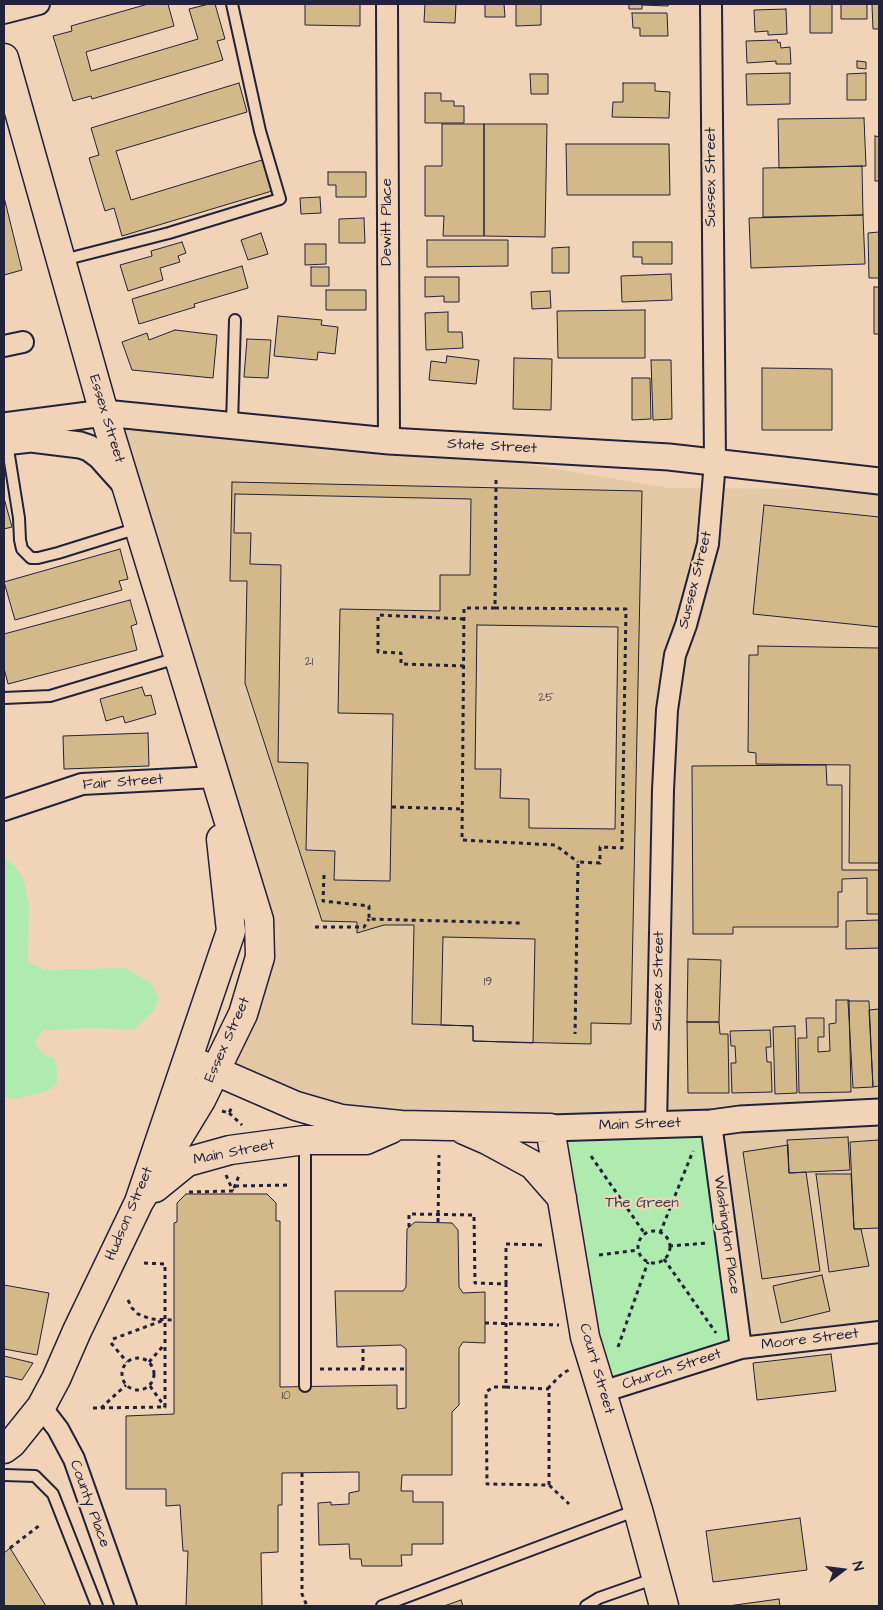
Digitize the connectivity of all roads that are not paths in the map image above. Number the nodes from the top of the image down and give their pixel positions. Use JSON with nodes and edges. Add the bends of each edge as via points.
{"nodes":[{"id":1,"x":39,"y":4,"type":"edge"},
{"id":2,"x":232,"y":4,"type":"edge"},
{"id":3,"x":388,"y":4,"type":"edge"},
{"id":4,"x":711,"y":4,"type":"edge"},
{"id":5,"x":4,"y":13,"type":"edge"},
{"id":6,"x":4,"y":58,"type":"edge"},
{"id":7,"x":9,"y":101,"type":"edge"},
{"id":8,"x":61,"y":261,"type":"junction"},
{"id":9,"x":235,"y":320,"type":"dead end"},
{"id":10,"x":104,"y":414,"type":"junction"},
{"id":11,"x":232,"y":426,"type":"junction"},
{"id":12,"x":5,"y":437,"type":"edge"},
{"id":13,"x":389,"y":441,"type":"junction"},
{"id":14,"x":714,"y":462,"type":"junction"},
{"id":15,"x":879,"y":481,"type":"edge"},
{"id":16,"x":126,"y":485,"type":"junction"},
{"id":17,"x":139,"y":528,"type":"junction"},
{"id":18,"x":178,"y":657,"type":"junction"},
{"id":19,"x":4,"y":698,"type":"edge"},
{"id":20,"x":215,"y":777,"type":"junction"},
{"id":21,"x":4,"y":810,"type":"edge"},
{"id":22,"x":231,"y":931,"type":"joint"},
{"id":23,"x":188,"y":1059,"type":"junction"},
{"id":24,"x":215,"y":1070,"type":"junction"},
{"id":25,"x":879,"y":1112,"type":"edge"},
{"id":26,"x":711,"y":1123,"type":"junction"},
{"id":27,"x":401,"y":1125,"type":"junction"},
{"id":28,"x":453,"y":1125,"type":"junction"},
{"id":29,"x":656,"y":1125,"type":"junction"},
{"id":30,"x":550,"y":1128,"type":"junction"},
{"id":31,"x":305,"y":1140,"type":"junction"},
{"id":32,"x":563,"y":1200,"type":"junction"},
{"id":33,"x":139,"y":1202,"type":"junction"},
{"id":34,"x":879,"y":1332,"type":"edge"},
{"id":35,"x":741,"y":1348,"type":"junction"},
{"id":36,"x":305,"y":1386,"type":"dead end"},
{"id":37,"x":602,"y":1392,"type":"junction"},
{"id":38,"x":41,"y":1407,"type":"junction"},
{"id":39,"x":4,"y":1450,"type":"edge"},
{"id":40,"x":4,"y":1474,"type":"edge"},
{"id":41,"x":638,"y":1510,"type":"junction"},
{"id":42,"x":657,"y":1577,"type":"junction"},
{"id":43,"x":97,"y":1606,"type":"edge"},
{"id":44,"x":126,"y":1606,"type":"edge"},
{"id":45,"x":382,"y":1606,"type":"edge"},
{"id":46,"x":586,"y":1606,"type":"edge"},
{"id":47,"x":664,"y":1606,"type":"edge"}],
"edges":[{"from":1,"to":5,"type":"street"},
{"from":2,"to":8,"type":"lane","via":[[260,131],[280,199]]},
{"from":3,"to":13,"type":"street","name":"Dewitt Place"},
{"from":4,"to":14,"type":"street","name":"Sussex Street"},
{"from":6,"to":7,"type":"main road","name":"Essex Street"},
{"from":7,"to":8,"type":"main road","name":"Essex Street"},
{"from":8,"to":10,"type":"main road","name":"Essex Street"},
{"from":9,"to":11,"type":"lane"},
{"from":10,"to":11,"type":"street","name":"State Street"},
{"from":10,"to":12,"type":"street","name":"State Street"},
{"from":10,"to":16,"type":"main road","name":"Essex Street"},
{"from":11,"to":13,"type":"street","name":"State Street"},
{"from":12,"to":16,"type":"street","via":[[89,448]]},
{"from":12,"to":17,"type":"lane","via":[[20,540],[22,549],[31,558]]},
{"from":13,"to":14,"type":"street","name":"State Street"},
{"from":14,"to":15,"type":"street","name":"State Street"},
{"from":14,"to":29,"type":"street","name":"Sussex Street","via":[[708,544],[675,655],[667,710]]},
{"from":16,"to":17,"type":"main road","name":"Essex Street"},
{"from":17,"to":18,"type":"main road","name":"Essex Street"},
{"from":18,"to":19,"type":"lane","via":[[50,696]]},
{"from":18,"to":20,"type":"main road","name":"Essex Street"},
{"from":20,"to":21,"type":"street","name":"Fair Street","via":[[82,784]]},
{"from":20,"to":22,"type":"main road","name":"Essex Street"},
{"from":20,"to":24,"type":"main road","name":"Essex Street","via":[[259,920],[260,957],[243,1014]]},
{"from":22,"to":23,"type":"main road","name":"Hudson Street"},
{"from":23,"to":24,"type":"main road","name":"Main Street"},
{"from":23,"to":33,"type":"main road","name":"Hudson Street"},
{"from":24,"to":27,"type":"main road","name":"Main Street","via":[[305,1109],[340,1119]]},
{"from":24,"to":33,"type":"main road","name":"Essex Street","via":[[201,1100]]},
{"from":25,"to":26,"type":"street","name":"Main Street"},
{"from":26,"to":29,"type":"street","name":"Main Street"},
{"from":26,"to":35,"type":"street","name":"Washington Place"},
{"from":27,"to":28,"type":"main road","name":"Main Street"},
{"from":27,"to":31,"type":"main road","name":"Main Street","via":[[366,1140]]},
{"from":28,"to":30,"type":"main road","name":"Main Street"},
{"from":28,"to":32,"type":"main road","via":[[533,1165]]},
{"from":29,"to":30,"type":"street","name":"Main Street"},
{"from":30,"to":32,"type":"main road","name":"Court Street"},
{"from":31,"to":33,"type":"main road","name":"Main Street","via":[[230,1150],[187,1162]]},
{"from":31,"to":36,"type":"lane"},
{"from":32,"to":37,"type":"main road","name":"Court Street","via":[[585,1337]]},
{"from":33,"to":38,"type":"main road","name":"Hudson Street"},
{"from":34,"to":35,"type":"street","name":"Moore Street"},
{"from":35,"to":37,"type":"street","name":"Church Street"},
{"from":37,"to":41,"type":"main road","name":"Court Street"},
{"from":38,"to":39,"type":"main road","name":"Hudson Street"},
{"from":38,"to":44,"type":"street","name":"County Place","via":[[58,1429],[74,1459]]},
{"from":40,"to":43,"type":"lane","via":[[35,1476],[53,1494]]},
{"from":41,"to":42,"type":"main road","name":"Court Street"},
{"from":41,"to":45,"type":"lane"},
{"from":42,"to":46,"type":"lane"},
{"from":42,"to":47,"type":"main road","name":"Court Street"}]}
